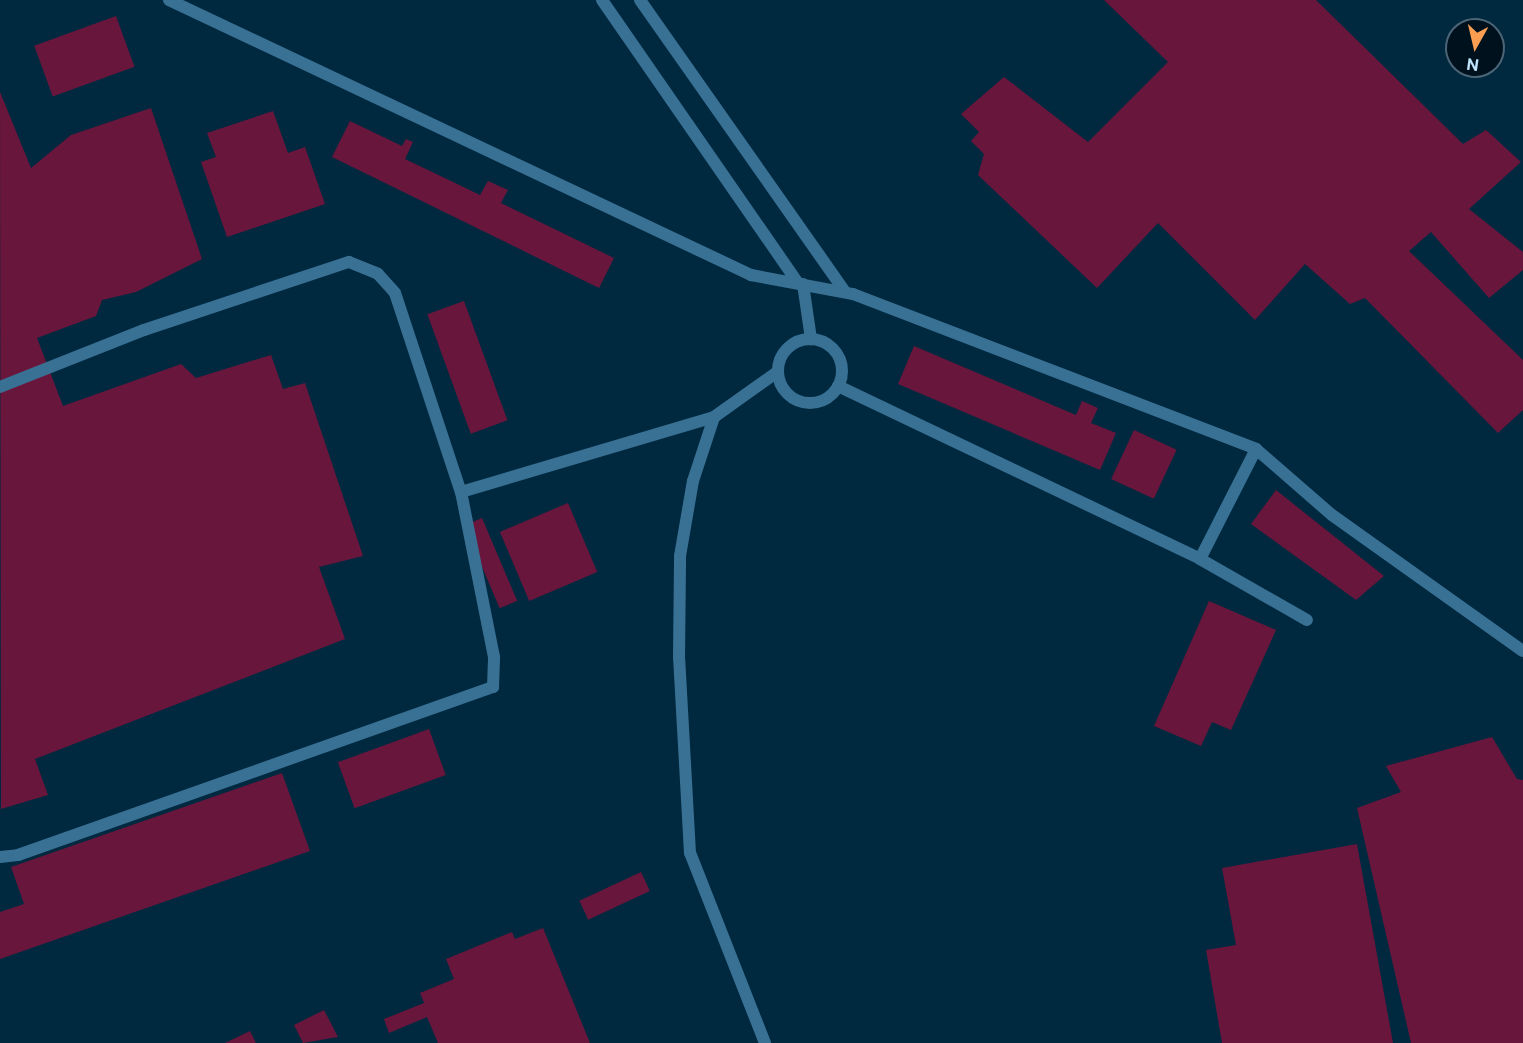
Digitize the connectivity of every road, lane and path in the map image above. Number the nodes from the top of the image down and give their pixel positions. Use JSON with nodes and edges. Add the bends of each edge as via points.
{"nodes":[{"id":1,"x":169,"y":0,"type":"edge"},
{"id":2,"x":602,"y":0,"type":"edge"},
{"id":3,"x":640,"y":0,"type":"edge"},
{"id":4,"x":801,"y":283,"type":"junction"},
{"id":5,"x":849,"y":293,"type":"junction"},
{"id":6,"x":811,"y":339,"type":"junction"},
{"id":7,"x":777,"y":372,"type":"junction"},
{"id":8,"x":838,"y":386,"type":"junction"},
{"id":9,"x":0,"y":387,"type":"edge"},
{"id":10,"x":714,"y":417,"type":"junction"},
{"id":11,"x":1256,"y":449,"type":"junction"},
{"id":12,"x":461,"y":492,"type":"junction"},
{"id":13,"x":1200,"y":559,"type":"junction"},
{"id":14,"x":1307,"y":620,"type":"dead end"},
{"id":15,"x":1523,"y":651,"type":"edge"},
{"id":16,"x":0,"y":857,"type":"edge"},
{"id":17,"x":765,"y":1043,"type":"edge"}],
"edges":[{"from":1,"to":4,"type":"street","via":[[751,275]]},
{"from":2,"to":4,"type":"street"},
{"from":3,"to":5,"type":"street"},
{"from":4,"to":5,"type":"street"},
{"from":4,"to":6,"type":"street"},
{"from":5,"to":11,"type":"street"},
{"from":6,"to":7,"type":"street","via":[[783,352]]},
{"from":6,"to":8,"type":"street","via":[[838,354]]},
{"from":7,"to":8,"type":"street","via":[[785,391],[802,402],[823,400]]},
{"from":7,"to":10,"type":"street"},
{"from":8,"to":13,"type":"street"},
{"from":9,"to":12,"type":"street","via":[[144,330],[349,262],[378,274],[394,293]]},
{"from":10,"to":12,"type":"street"},
{"from":10,"to":17,"type":"street","via":[[693,481],[680,556],[679,658],[690,854]]},
{"from":11,"to":13,"type":"street"},
{"from":11,"to":15,"type":"street","via":[[1332,515]]},
{"from":12,"to":16,"type":"street","via":[[494,657],[493,687],[18,855]]},
{"from":13,"to":14,"type":"street"}]}
